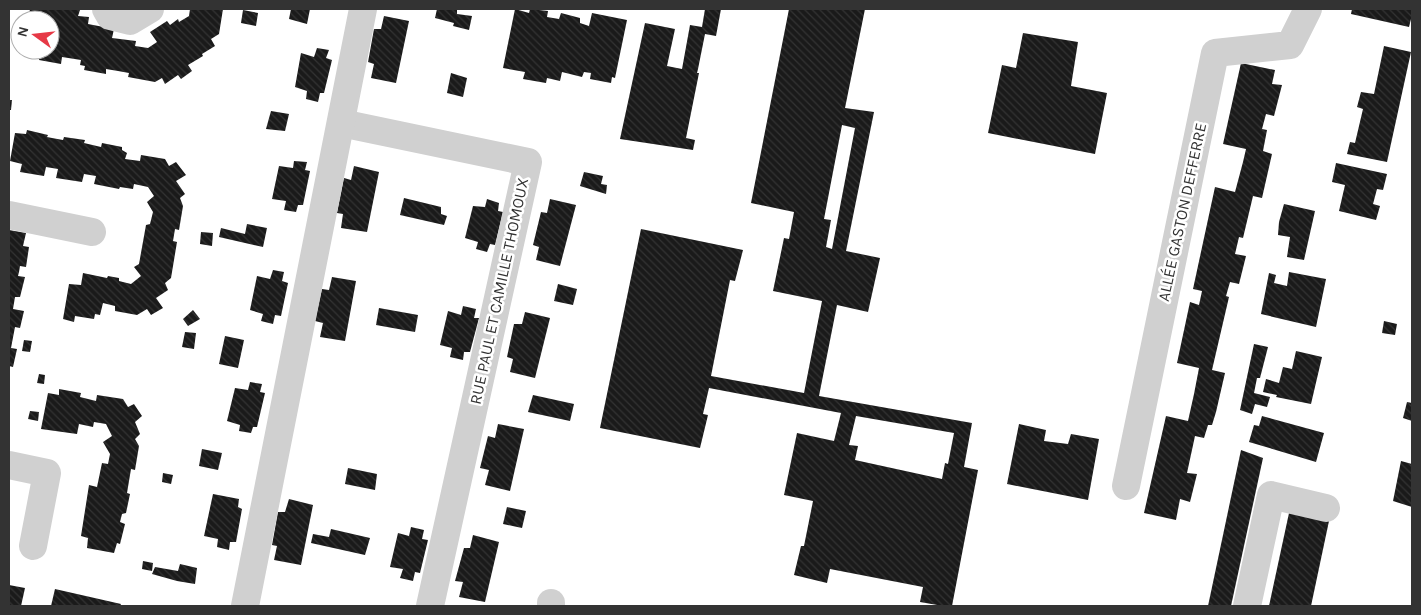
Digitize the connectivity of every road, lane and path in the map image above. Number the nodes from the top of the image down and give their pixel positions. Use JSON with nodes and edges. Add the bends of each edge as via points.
{"nodes":[{"id":1,"x":106,"y":9,"type":"edge"},
{"id":2,"x":150,"y":9,"type":"edge"},
{"id":3,"x":363,"y":9,"type":"edge"},
{"id":4,"x":1308,"y":9,"type":"edge"},
{"id":5,"x":341,"y":123,"type":"junction"},
{"id":6,"x":9,"y":215,"type":"edge"},
{"id":7,"x":92,"y":232,"type":"dead end"},
{"id":8,"x":9,"y":465,"type":"edge"},
{"id":9,"x":1126,"y":486,"type":"dead end"},
{"id":10,"x":1326,"y":508,"type":"dead end"},
{"id":11,"x":33,"y":546,"type":"dead end"},
{"id":12,"x":245,"y":606,"type":"edge"},
{"id":13,"x":430,"y":606,"type":"edge"},
{"id":14,"x":1247,"y":606,"type":"edge"}],
"edges":[{"from":1,"to":2,"type":"street","via":[[110,16],[130,21]]},
{"from":3,"to":5,"type":"street"},
{"from":4,"to":9,"type":"street","name":"ALLÉE GASTON DEFFERRE","via":[[1290,46],[1214,54]]},
{"from":5,"to":12,"type":"street"},
{"from":5,"to":13,"type":"street","name":"RUE PAUL ET CAMILLE THOMOUX","via":[[528,162]]},
{"from":6,"to":7,"type":"street"},
{"from":8,"to":11,"type":"street","via":[[47,473]]},
{"from":10,"to":14,"type":"street","via":[[1271,495]]}]}
